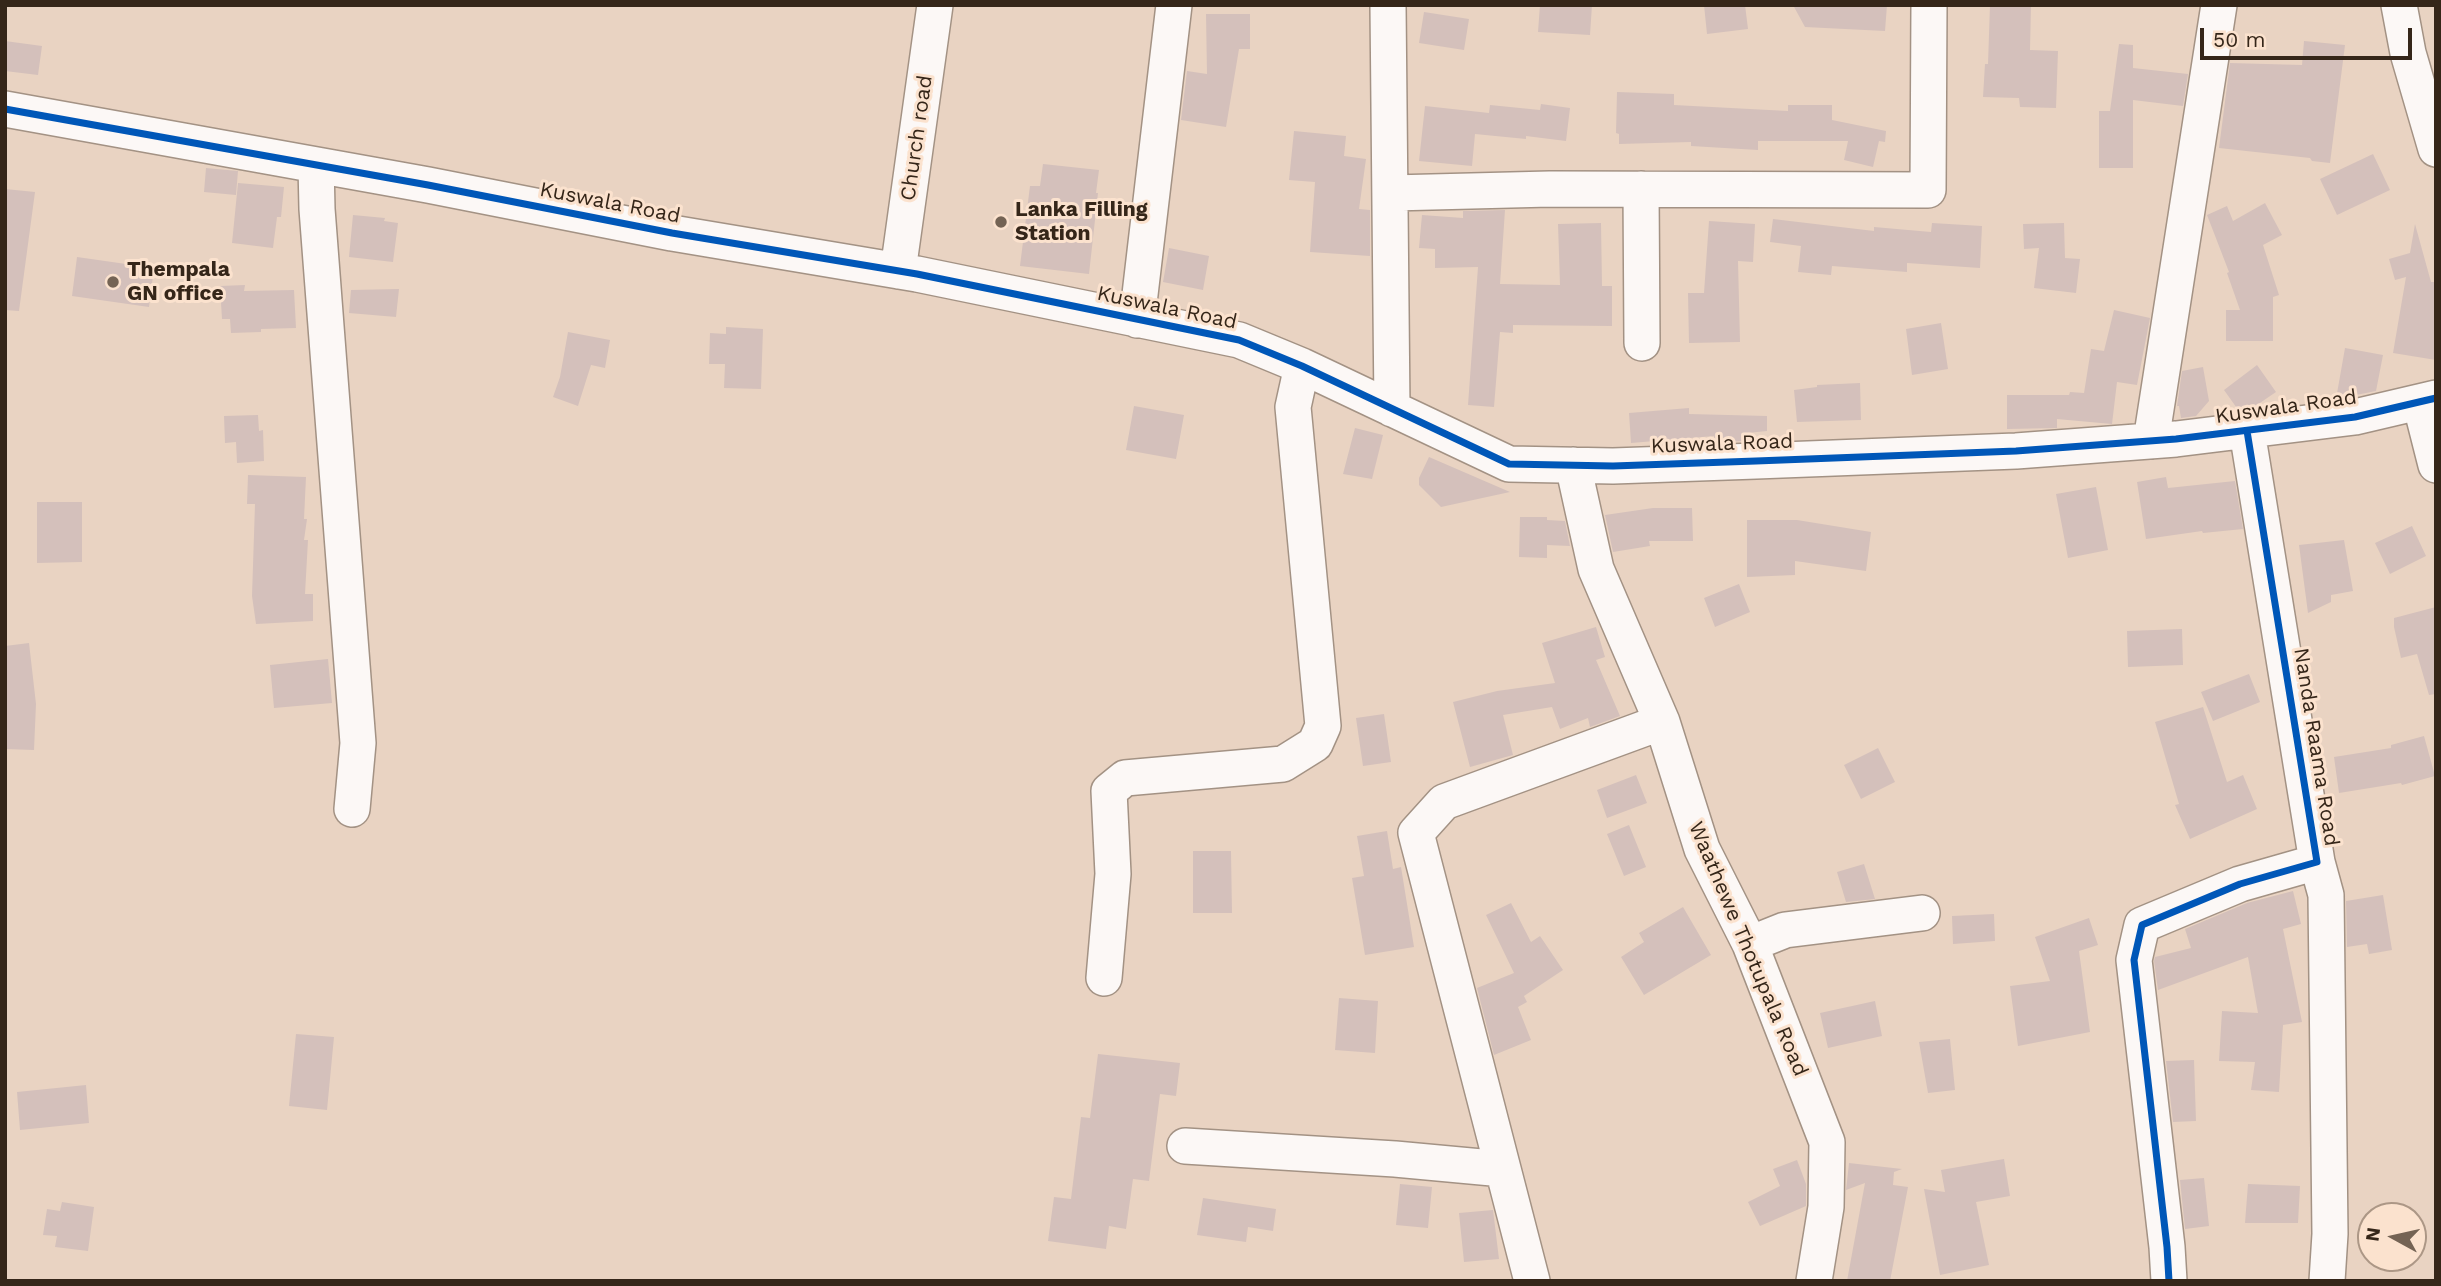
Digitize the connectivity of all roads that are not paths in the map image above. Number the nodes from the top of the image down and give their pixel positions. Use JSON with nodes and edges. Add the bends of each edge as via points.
{"nodes":[{"id":1,"x":935,"y":5,"type":"edge"},
{"id":2,"x":1174,"y":5,"type":"edge"},
{"id":3,"x":1388,"y":5,"type":"edge"},
{"id":4,"x":1929,"y":5,"type":"edge"},
{"id":5,"x":2220,"y":5,"type":"edge"},
{"id":6,"x":2399,"y":5,"type":"edge"},
{"id":7,"x":5,"y":108,"type":"edge"},
{"id":8,"x":2436,"y":149,"type":"edge"},
{"id":9,"x":316,"y":165,"type":"junction"},
{"id":10,"x":1641,"y":189,"type":"junction"},
{"id":11,"x":1392,"y":193,"type":"junction"},
{"id":12,"x":898,"y":271,"type":"junction"},
{"id":13,"x":1137,"y":320,"type":"junction"},
{"id":14,"x":1642,"y":343,"type":"dead end"},
{"id":15,"x":1302,"y":366,"type":"junction"},
{"id":16,"x":2428,"y":400,"type":"edge"},
{"id":17,"x":1392,"y":409,"type":"junction"},
{"id":18,"x":2247,"y":431,"type":"junction"},
{"id":19,"x":2151,"y":441,"type":"junction"},
{"id":20,"x":1573,"y":465,"type":"junction"},
{"id":21,"x":2436,"y":465,"type":"edge"},
{"id":22,"x":1662,"y":722,"type":"junction"},
{"id":23,"x":352,"y":809,"type":"dead end"},
{"id":24,"x":2318,"y":862,"type":"junction"},
{"id":25,"x":1922,"y":913,"type":"dead end"},
{"id":26,"x":1750,"y":944,"type":"junction"},
{"id":27,"x":1104,"y":978,"type":"dead end"},
{"id":28,"x":1185,"y":1146,"type":"dead end"},
{"id":29,"x":1503,"y":1169,"type":"junction"},
{"id":30,"x":1532,"y":1281,"type":"edge"},
{"id":31,"x":1814,"y":1281,"type":"edge"},
{"id":32,"x":2169,"y":1281,"type":"edge"},
{"id":33,"x":2327,"y":1281,"type":"edge"}],
"edges":[{"from":1,"to":12,"type":"street","name":"Church road"},
{"from":2,"to":13,"type":"street"},
{"from":3,"to":11,"type":"street"},
{"from":4,"to":10,"type":"street","via":[[1928,190]]},
{"from":5,"to":19,"type":"street"},
{"from":6,"to":8,"type":"street"},
{"from":7,"to":9,"type":"street","name":"Kuswala Road"},
{"from":9,"to":12,"type":"street","name":"Kuswala Road"},
{"from":9,"to":23,"type":"street","via":[[358,743]]},
{"from":10,"to":11,"type":"street"},
{"from":10,"to":14,"type":"street"},
{"from":11,"to":17,"type":"street"},
{"from":12,"to":13,"type":"street","name":"Kuswala Road"},
{"from":13,"to":15,"type":"street","name":"Kuswala Road","via":[[1239,340]]},
{"from":15,"to":17,"type":"street","name":"Kuswala Road"},
{"from":15,"to":27,"type":"street","via":[[1293,407],[1323,726],[1315,744],[1283,764],[1125,778],[1109,791],[1113,874]]},
{"from":16,"to":18,"type":"street","name":"Kuswala Road"},
{"from":16,"to":21,"type":"street"},
{"from":17,"to":20,"type":"street","name":"Kuswala Road","via":[[1509,464]]},
{"from":18,"to":19,"type":"street","name":"Kuswala Road"},
{"from":18,"to":24,"type":"street","name":"Nanda Raama Road"},
{"from":19,"to":20,"type":"street","name":"Kuswala Road","via":[[2016,451]]},
{"from":20,"to":22,"type":"street","name":"Waathewe Thotupala Road","via":[[1596,569]]},
{"from":22,"to":26,"type":"street","name":"Waathewe Thotupala Road","via":[[1702,849]]},
{"from":22,"to":29,"type":"street","via":[[1444,802],[1416,833]]},
{"from":24,"to":32,"type":"street","name":"Nanda Raama Road","via":[[2240,884],[2142,925],[2134,960]]},
{"from":24,"to":33,"type":"street","via":[[2326,895]]},
{"from":25,"to":26,"type":"street","via":[[1785,930]]},
{"from":26,"to":31,"type":"street","name":"Waathewe Thotupala Road","via":[[1827,1142],[1826,1207]]},
{"from":28,"to":29,"type":"street"},
{"from":29,"to":30,"type":"street"}]}
